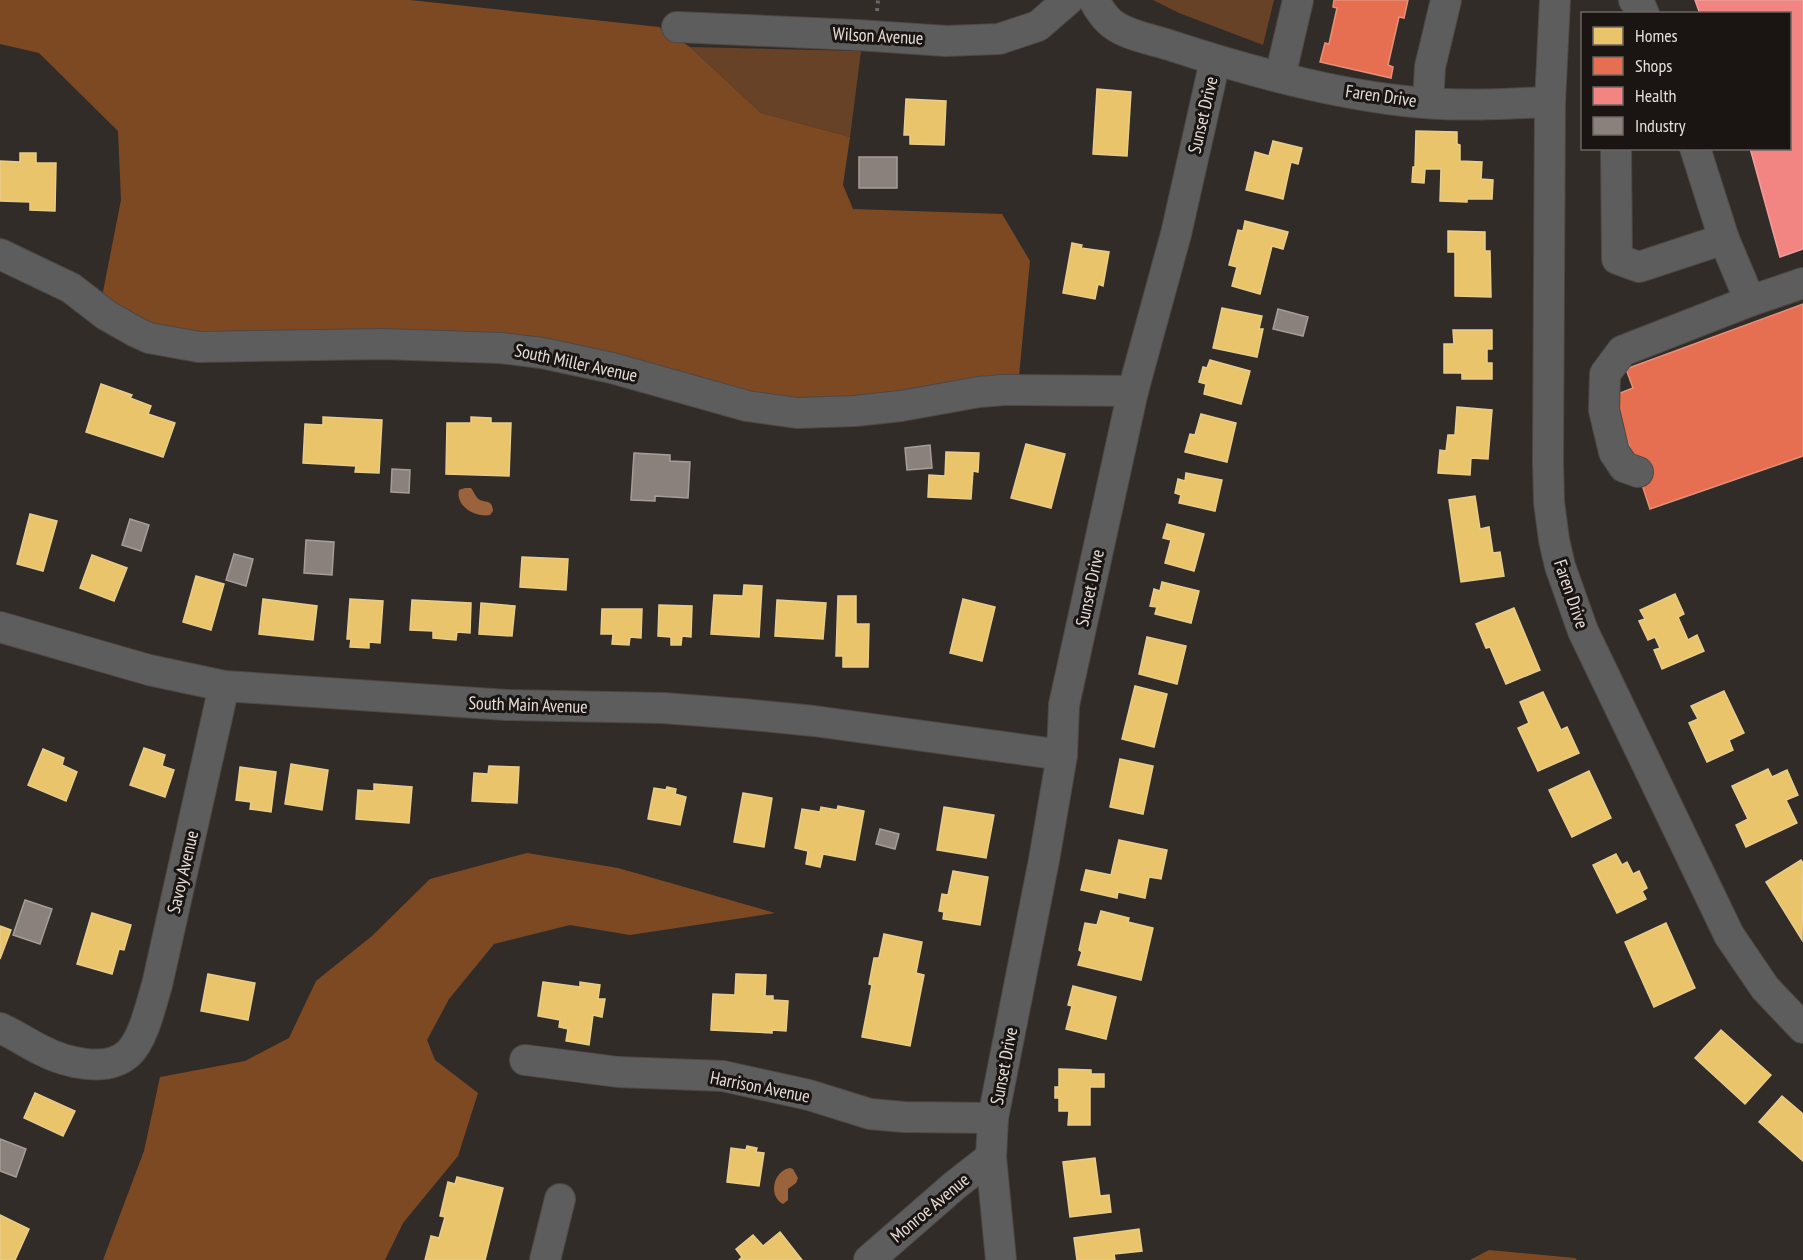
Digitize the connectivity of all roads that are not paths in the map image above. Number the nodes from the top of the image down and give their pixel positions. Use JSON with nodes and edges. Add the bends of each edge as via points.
{"nodes":[{"id":1,"x":1068,"y":0,"type":"edge"},
{"id":2,"x":1094,"y":0,"type":"edge"},
{"id":3,"x":1298,"y":0,"type":"edge"},
{"id":4,"x":1446,"y":0,"type":"edge"},
{"id":5,"x":1555,"y":0,"type":"edge"},
{"id":6,"x":1634,"y":0,"type":"edge"},
{"id":7,"x":1643,"y":12,"type":"edge"},
{"id":8,"x":677,"y":27,"type":"dead end"},
{"id":9,"x":1215,"y":61,"type":"junction"},
{"id":10,"x":1280,"y":77,"type":"junction"},
{"id":11,"x":1550,"y":102,"type":"junction"},
{"id":12,"x":1428,"y":103,"type":"junction"},
{"id":13,"x":1616,"y":150,"type":"edge"},
{"id":14,"x":1696,"y":150,"type":"edge"},
{"id":15,"x":1724,"y":239,"type":"junction"},
{"id":16,"x":0,"y":254,"type":"edge"},
{"id":17,"x":1803,"y":284,"type":"edge"},
{"id":18,"x":1750,"y":301,"type":"junction"},
{"id":19,"x":1134,"y":391,"type":"junction"},
{"id":20,"x":1638,"y":472,"type":"dead end"},
{"id":21,"x":0,"y":627,"type":"edge"},
{"id":22,"x":224,"y":686,"type":"junction"},
{"id":23,"x":1062,"y":755,"type":"junction"},
{"id":24,"x":0,"y":1028,"type":"edge"},
{"id":25,"x":1803,"y":1028,"type":"edge"},
{"id":26,"x":525,"y":1060,"type":"dead end"},
{"id":27,"x":993,"y":1118,"type":"junction"},
{"id":28,"x":991,"y":1157,"type":"junction"},
{"id":29,"x":560,"y":1198,"type":"dead end"},
{"id":30,"x":545,"y":1260,"type":"edge"},
{"id":31,"x":869,"y":1260,"type":"edge"},
{"id":32,"x":1001,"y":1260,"type":"edge"}],
"edges":[{"from":1,"to":8,"type":"street","name":"Wilson Avenue","via":[[1038,26],[999,39],[946,41]]},
{"from":2,"to":9,"type":"street","name":"Sunset Drive","via":[[1114,25]]},
{"from":3,"to":10,"type":"street"},
{"from":4,"to":12,"type":"street","via":[[1430,67]]},
{"from":5,"to":11,"type":"street","name":"Faren Drive"},
{"from":6,"to":7,"type":"street"},
{"from":9,"to":10,"type":"street","name":"Faren Drive"},
{"from":9,"to":19,"type":"street","name":"Sunset Drive","via":[[1176,234]]},
{"from":10,"to":12,"type":"street","name":"Faren Drive","via":[[1379,98]]},
{"from":11,"to":12,"type":"street","name":"Faren Drive"},
{"from":11,"to":25,"type":"street","name":"Faren Drive","via":[[1549,502],[1560,566],[1583,632],[1729,935],[1765,988]]},
{"from":13,"to":15,"type":"street","via":[[1617,259],[1639,267]]},
{"from":14,"to":15,"type":"street"},
{"from":15,"to":18,"type":"street"},
{"from":16,"to":19,"type":"street","name":"South Miller Avenue","via":[[71,288],[106,315],[143,335],[199,347],[383,344],[501,348],[612,368],[747,406],[797,412],[855,411],[1004,390]]},
{"from":17,"to":18,"type":"street"},
{"from":18,"to":20,"type":"street","via":[[1622,351],[1605,374],[1604,411],[1614,452],[1624,467]]},
{"from":19,"to":23,"type":"street","name":"Sunset Drive","via":[[1065,705]]},
{"from":21,"to":22,"type":"street","name":"South Main Avenue","via":[[148,670]]},
{"from":22,"to":23,"type":"street","name":"South Main Avenue","via":[[507,705],[742,714]]},
{"from":22,"to":24,"type":"street","name":"Savoy Avenue","via":[[157,985],[144,1025],[129,1053],[114,1061],[74,1063]]},
{"from":23,"to":27,"type":"street","name":"Sunset Drive"},
{"from":26,"to":27,"type":"street","name":"Harrison Avenue","via":[[618,1072],[723,1076],[810,1095],[870,1114]]},
{"from":27,"to":28,"type":"street","name":"Sunset Drive"},
{"from":28,"to":31,"type":"street","name":"Monroe Avenue"},
{"from":28,"to":32,"type":"street","name":"Sunset Drive"},
{"from":29,"to":30,"type":"street"}]}
